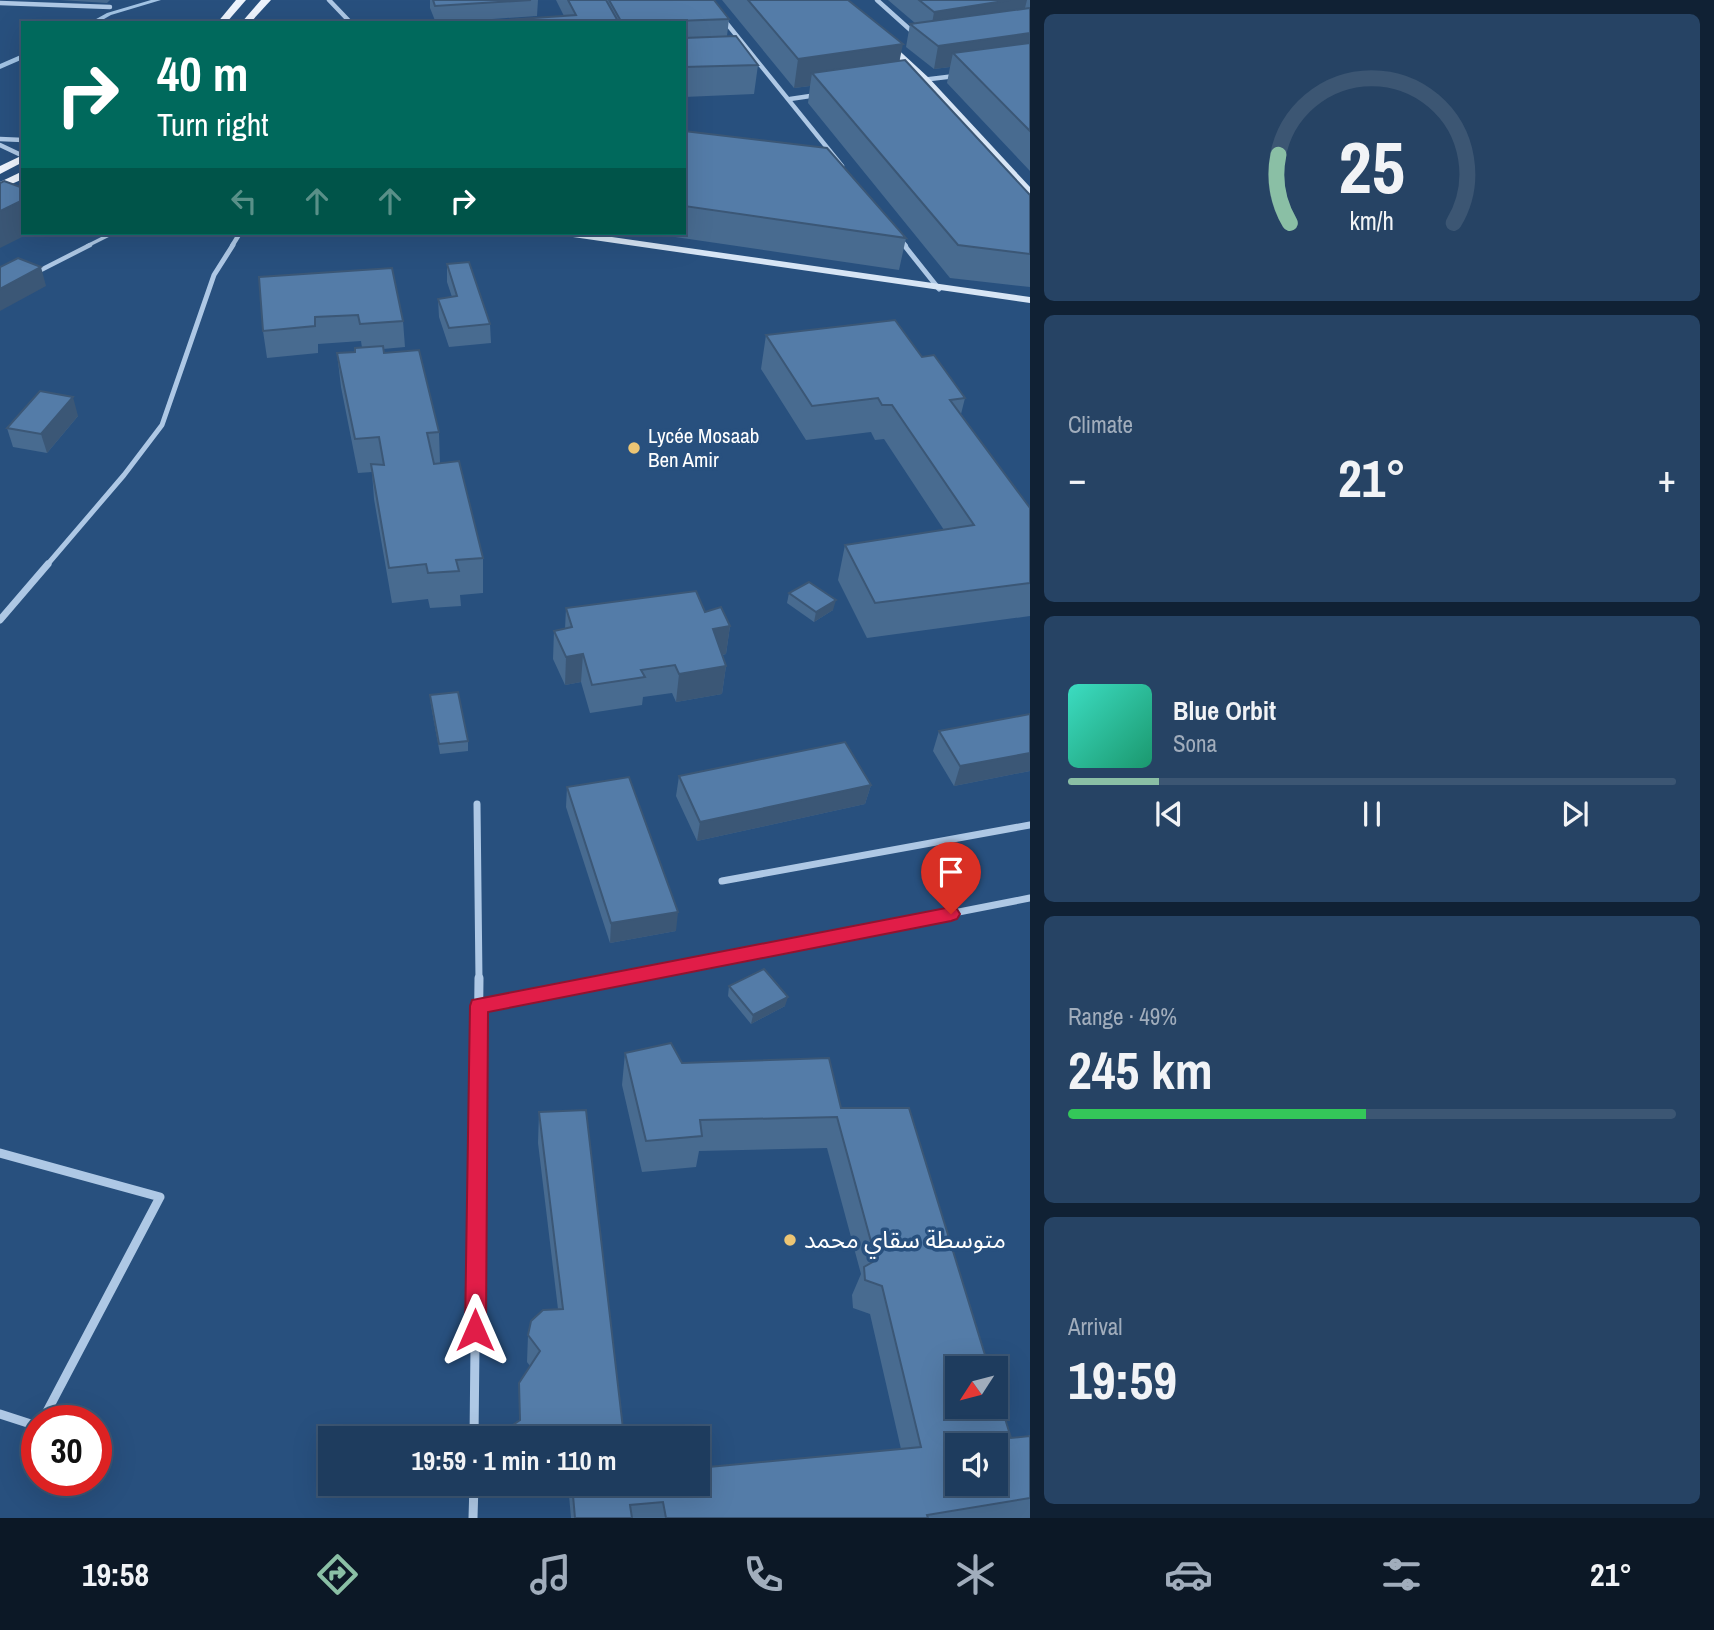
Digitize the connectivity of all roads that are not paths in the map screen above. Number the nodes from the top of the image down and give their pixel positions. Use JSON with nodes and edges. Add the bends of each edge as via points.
{"nodes":[{"id":1,"x":241,"y":0,"type":"edge"},
{"id":2,"x":266,"y":0,"type":"edge"},
{"id":3,"x":329,"y":0,"type":"edge"},
{"id":4,"x":877,"y":0,"type":"edge"},
{"id":5,"x":0,"y":4,"type":"edge"},
{"id":6,"x":110,"y":7,"type":"dead end"},
{"id":7,"x":717,"y":11,"type":"edge"},
{"id":8,"x":223,"y":21,"type":"edge"},
{"id":9,"x":248,"y":21,"type":"edge"},
{"id":10,"x":349,"y":21,"type":"edge"},
{"id":11,"x":877,"y":35,"type":"edge"},
{"id":12,"x":923,"y":41,"type":"edge"},
{"id":13,"x":752,"y":54,"type":"junction"},
{"id":14,"x":738,"y":55,"type":"edge"},
{"id":15,"x":965,"y":74,"type":"edge"},
{"id":16,"x":926,"y":80,"type":"junction"},
{"id":17,"x":913,"y":82,"type":"edge"},
{"id":18,"x":831,"y":93,"type":"edge"},
{"id":19,"x":790,"y":99,"type":"junction"},
{"id":20,"x":0,"y":139,"type":"edge"},
{"id":21,"x":21,"y":139,"type":"edge"},
{"id":22,"x":0,"y":145,"type":"edge"},
{"id":23,"x":21,"y":154,"type":"edge"},
{"id":24,"x":0,"y":171,"type":"edge"},
{"id":25,"x":848,"y":173,"type":"edge"},
{"id":26,"x":21,"y":175,"type":"edge"},
{"id":27,"x":0,"y":186,"type":"edge"},
{"id":28,"x":1030,"y":193,"type":"edge"},
{"id":29,"x":109,"y":235,"type":"edge"},
{"id":30,"x":239,"y":235,"type":"edge"},
{"id":31,"x":579,"y":235,"type":"edge"},
{"id":32,"x":897,"y":236,"type":"edge"},
{"id":33,"x":37,"y":272,"type":"edge"},
{"id":34,"x":939,"y":289,"type":"junction"},
{"id":35,"x":1030,"y":300,"type":"edge"},
{"id":36,"x":0,"y":620,"type":"edge"},
{"id":37,"x":477,"y":804,"type":"dead end"},
{"id":38,"x":1030,"y":825,"type":"edge"},
{"id":39,"x":722,"y":881,"type":"dead end"},
{"id":40,"x":1030,"y":898,"type":"edge"},
{"id":41,"x":479,"y":1006,"type":"junction"},
{"id":42,"x":0,"y":1153,"type":"edge"},
{"id":43,"x":50,"y":1405,"type":"edge"},
{"id":44,"x":0,"y":1414,"type":"edge"},
{"id":45,"x":21,"y":1421,"type":"edge"},
{"id":46,"x":474,"y":1426,"type":"edge"},
{"id":47,"x":474,"y":1496,"type":"edge"},
{"id":48,"x":473,"y":1518,"type":"edge"}],
"edges":[{"from":1,"to":8,"type":"main road"},
{"from":2,"to":9,"type":"main road"},
{"from":3,"to":10,"type":"street"},
{"from":4,"to":12,"type":"street"},
{"from":5,"to":6,"type":"street"},
{"from":7,"to":13,"type":"street"},
{"from":11,"to":16,"type":"street"},
{"from":13,"to":14,"type":"street"},
{"from":13,"to":19,"type":"street"},
{"from":15,"to":16,"type":"street"},
{"from":16,"to":17,"type":"street"},
{"from":16,"to":28,"type":"street"},
{"from":18,"to":19,"type":"street"},
{"from":19,"to":25,"type":"street"},
{"from":20,"to":21,"type":"street"},
{"from":22,"to":23,"type":"street"},
{"from":23,"to":24,"type":"main road"},
{"from":26,"to":27,"type":"main road"},
{"from":29,"to":33,"type":"lane"},
{"from":30,"to":36,"type":"street","via":[[214,275],[162,425]]},
{"from":31,"to":34,"type":"street"},
{"from":32,"to":34,"type":"street"},
{"from":34,"to":35,"type":"street"},
{"from":37,"to":41,"type":"street"},
{"from":38,"to":39,"type":"street"},
{"from":40,"to":41,"type":"street"},
{"from":41,"to":46,"type":"street"},
{"from":42,"to":43,"type":"street","via":[[160,1197]]},
{"from":44,"to":45,"type":"street"},
{"from":47,"to":48,"type":"street"}]}
